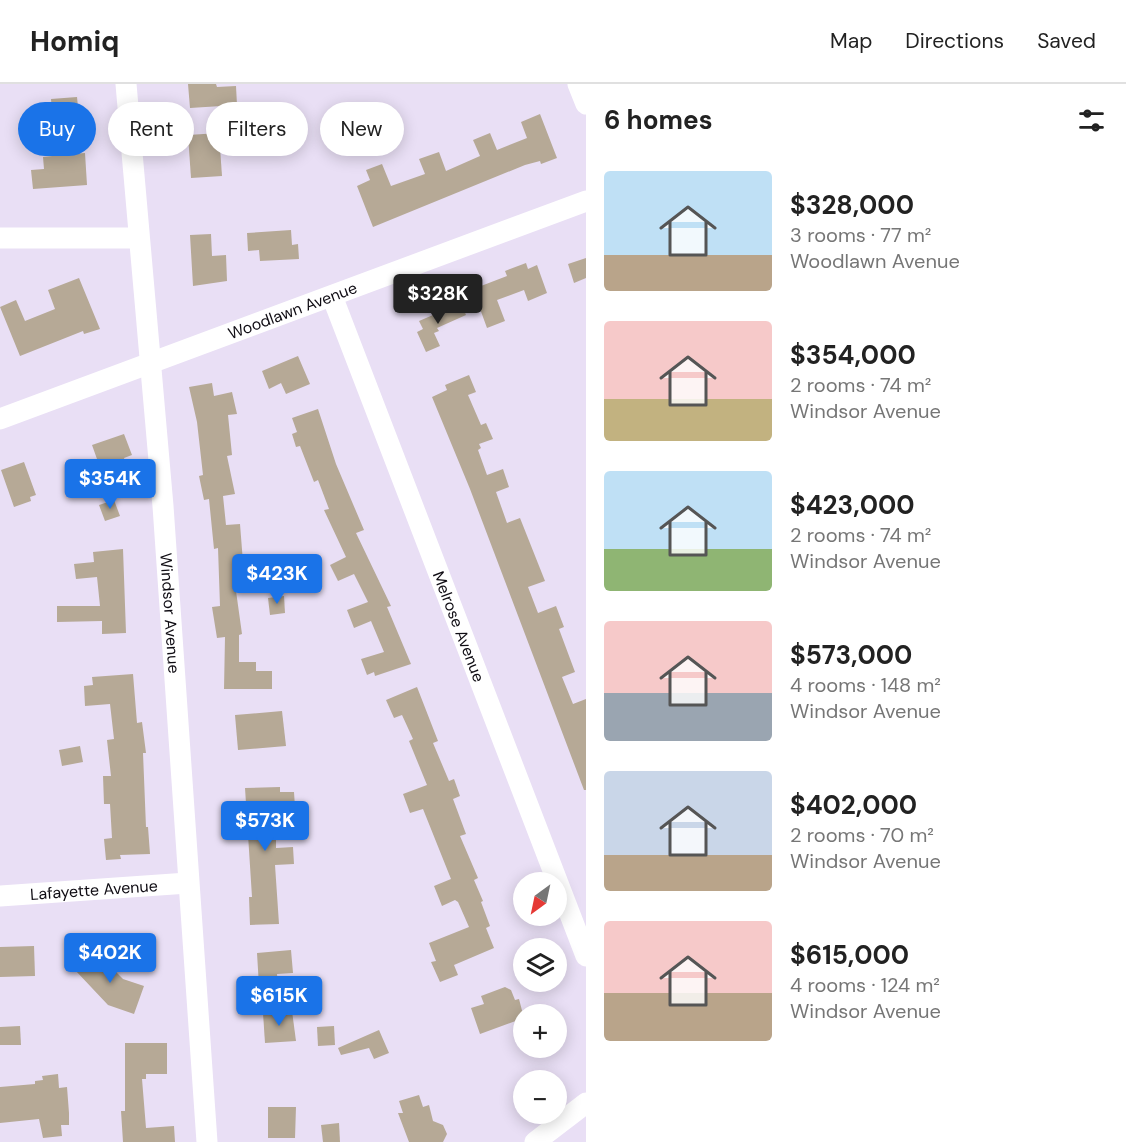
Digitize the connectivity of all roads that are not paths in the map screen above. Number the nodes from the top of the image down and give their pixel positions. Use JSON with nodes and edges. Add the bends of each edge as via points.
{"nodes":[{"id":1,"x":126,"y":84,"type":"edge"},
{"id":2,"x":578,"y":84,"type":"edge"},
{"id":3,"x":586,"y":104,"type":"edge"},
{"id":4,"x":586,"y":201,"type":"edge"},
{"id":5,"x":0,"y":238,"type":"edge"},
{"id":6,"x":139,"y":238,"type":"junction"},
{"id":7,"x":332,"y":296,"type":"junction"},
{"id":8,"x":149,"y":363,"type":"junction"},
{"id":9,"x":0,"y":419,"type":"edge"},
{"id":10,"x":188,"y":883,"type":"junction"},
{"id":11,"x":0,"y":896,"type":"edge"},
{"id":12,"x":586,"y":956,"type":"edge"},
{"id":13,"x":586,"y":1103,"type":"edge"},
{"id":14,"x":207,"y":1142,"type":"edge"},
{"id":15,"x":535,"y":1142,"type":"edge"}],
"edges":[{"from":1,"to":6,"type":"street","name":"Windsor Avenue"},
{"from":2,"to":3,"type":"street"},
{"from":4,"to":7,"type":"street","name":"Woodlawn Avenue"},
{"from":5,"to":6,"type":"street"},
{"from":6,"to":8,"type":"street","name":"Windsor Avenue"},
{"from":7,"to":8,"type":"street","name":"Woodlawn Avenue"},
{"from":7,"to":12,"type":"street","name":"Melrose Avenue"},
{"from":8,"to":9,"type":"street","name":"Woodlawn Avenue"},
{"from":8,"to":10,"type":"street","name":"Windsor Avenue","via":[[163,506]]},
{"from":10,"to":11,"type":"street","name":"Lafayette Avenue"},
{"from":10,"to":14,"type":"street","name":"Windsor Avenue"},
{"from":13,"to":15,"type":"street"}]}
